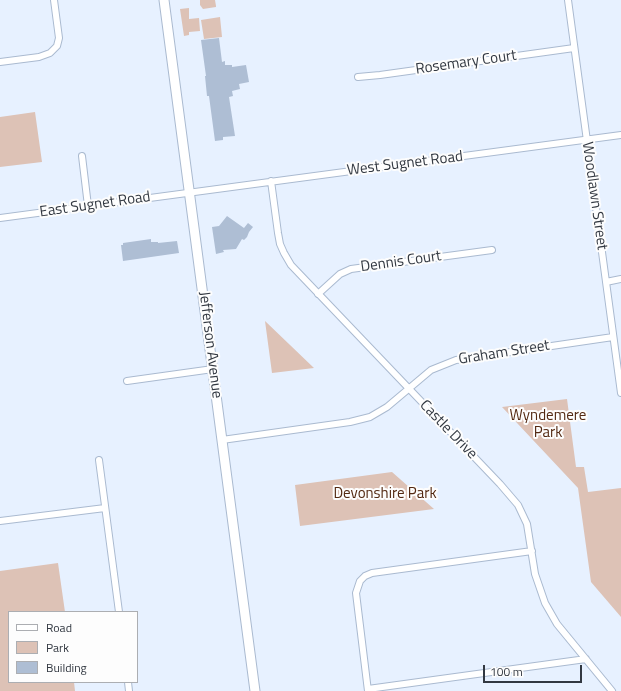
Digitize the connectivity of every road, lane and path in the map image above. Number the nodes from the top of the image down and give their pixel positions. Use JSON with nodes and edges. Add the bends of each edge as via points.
{"nodes":[{"id":1,"x":54,"y":0,"type":"edge"},
{"id":2,"x":164,"y":0,"type":"edge"},
{"id":3,"x":568,"y":0,"type":"edge"},
{"id":4,"x":574,"y":48,"type":"junction"},
{"id":5,"x":0,"y":62,"type":"edge"},
{"id":6,"x":358,"y":77,"type":"dead end"},
{"id":7,"x":621,"y":135,"type":"edge"},
{"id":8,"x":586,"y":140,"type":"junction"},
{"id":9,"x":82,"y":156,"type":"dead end"},
{"id":10,"x":271,"y":181,"type":"junction"},
{"id":11,"x":190,"y":192,"type":"junction"},
{"id":12,"x":88,"y":206,"type":"junction"},
{"id":13,"x":0,"y":218,"type":"edge"},
{"id":14,"x":492,"y":250,"type":"dead end"},
{"id":15,"x":621,"y":280,"type":"edge"},
{"id":16,"x":606,"y":282,"type":"junction"},
{"id":17,"x":318,"y":294,"type":"junction"},
{"id":18,"x":613,"y":337,"type":"junction"},
{"id":19,"x":213,"y":369,"type":"junction"},
{"id":20,"x":127,"y":381,"type":"dead end"},
{"id":21,"x":409,"y":389,"type":"junction"},
{"id":22,"x":621,"y":393,"type":"edge"},
{"id":23,"x":222,"y":440,"type":"junction"},
{"id":24,"x":99,"y":460,"type":"dead end"},
{"id":25,"x":105,"y":508,"type":"junction"},
{"id":26,"x":0,"y":521,"type":"edge"},
{"id":27,"x":532,"y":551,"type":"junction"},
{"id":28,"x":119,"y":611,"type":"edge"},
{"id":29,"x":586,"y":659,"type":"junction"},
{"id":30,"x":368,"y":690,"type":"edge"},
{"id":31,"x":255,"y":691,"type":"edge"},
{"id":32,"x":612,"y":691,"type":"edge"}],
"edges":[{"from":1,"to":5,"type":"street","via":[[59,38],[57,46],[50,53],[40,56]]},
{"from":2,"to":11,"type":"street","name":"Jefferson Avenue"},
{"from":3,"to":4,"type":"street","name":"Woodlawn Street"},
{"from":4,"to":6,"type":"street","name":"Rosemary Court"},
{"from":4,"to":8,"type":"street","name":"Woodlawn Street"},
{"from":7,"to":8,"type":"street","name":"West Sugnet Road"},
{"from":8,"to":10,"type":"street","name":"West Sugnet Road"},
{"from":8,"to":16,"type":"street","name":"Woodlawn Street"},
{"from":9,"to":12,"type":"street"},
{"from":10,"to":11,"type":"street","name":"West Sugnet Road"},
{"from":10,"to":17,"type":"street","name":"Castle Drive","via":[[280,244],[291,265]]},
{"from":11,"to":12,"type":"street","name":"East Sugnet Road"},
{"from":11,"to":19,"type":"street","name":"Jefferson Avenue"},
{"from":12,"to":13,"type":"street","name":"East Sugnet Road"},
{"from":14,"to":17,"type":"street","name":"Dennis Court","via":[[350,269],[340,274]]},
{"from":15,"to":16,"type":"street"},
{"from":16,"to":18,"type":"street","name":"Woodlawn Street"},
{"from":17,"to":21,"type":"street","name":"Castle Drive"},
{"from":18,"to":21,"type":"street","name":"Graham Street","via":[[456,360],[431,370]]},
{"from":18,"to":22,"type":"street","name":"Woodlawn Street"},
{"from":19,"to":20,"type":"street"},
{"from":19,"to":23,"type":"street","name":"Jefferson Avenue"},
{"from":21,"to":23,"type":"street","name":"Graham Street","via":[[370,417]]},
{"from":21,"to":27,"type":"street","name":"Castle Drive","via":[[518,505],[527,524]]},
{"from":23,"to":31,"type":"street","name":"Jefferson Avenue"},
{"from":24,"to":25,"type":"street"},
{"from":25,"to":26,"type":"street"},
{"from":25,"to":28,"type":"street"},
{"from":27,"to":29,"type":"street","name":"Castle Drive","via":[[535,574],[545,602],[557,624]]},
{"from":27,"to":30,"type":"street","via":[[365,576],[360,581],[356,593]]},
{"from":29,"to":30,"type":"street"},
{"from":29,"to":32,"type":"street","name":"Castle Drive"}]}
